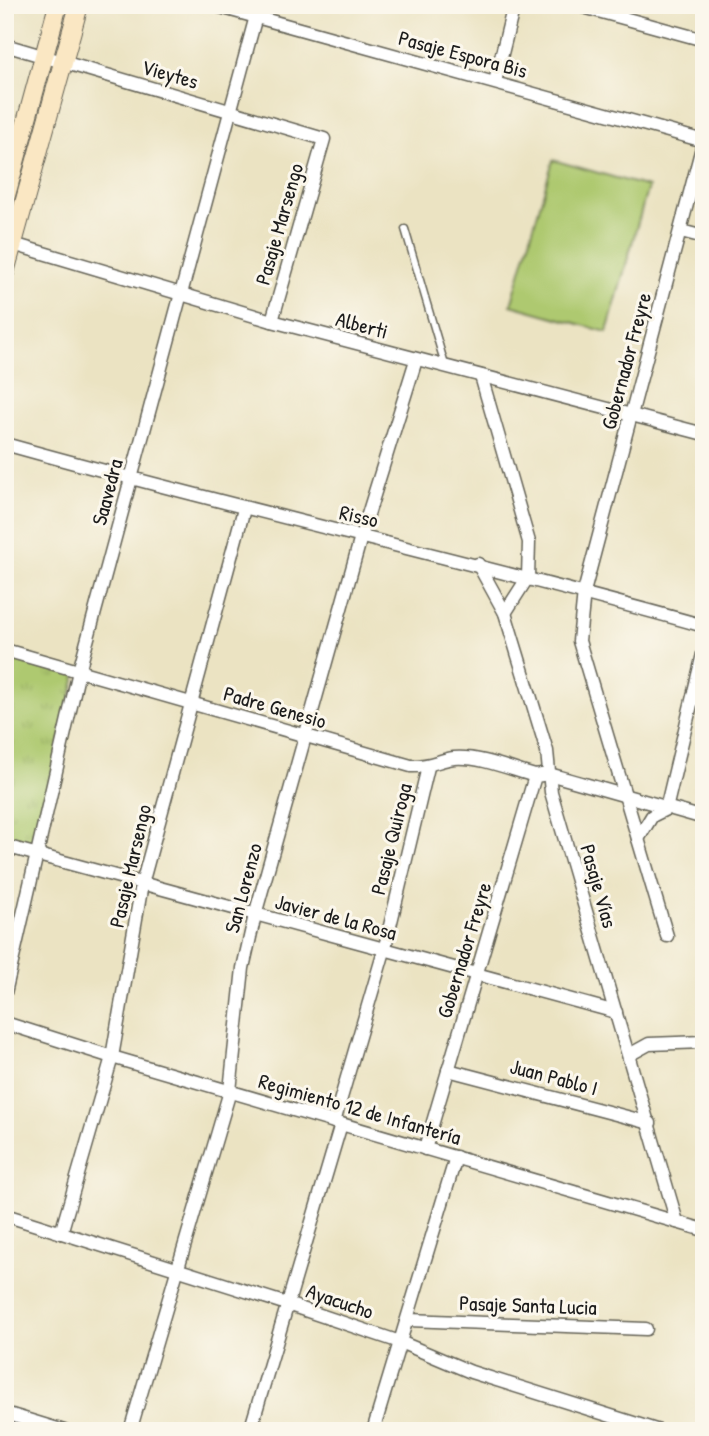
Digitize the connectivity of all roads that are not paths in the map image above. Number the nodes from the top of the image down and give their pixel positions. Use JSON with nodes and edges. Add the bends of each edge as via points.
{"nodes":[{"id":1,"x":58,"y":5,"type":"edge"},
{"id":2,"x":79,"y":5,"type":"edge"},
{"id":3,"x":212,"y":5,"type":"edge"},
{"id":4,"x":514,"y":5,"type":"edge"},
{"id":5,"x":576,"y":5,"type":"edge"},
{"id":6,"x":258,"y":12,"type":"edge"},
{"id":7,"x":704,"y":40,"type":"edge"},
{"id":8,"x":5,"y":45,"type":"edge"},
{"id":9,"x":45,"y":56,"type":"junction"},
{"id":10,"x":64,"y":64,"type":"junction"},
{"id":11,"x":495,"y":82,"type":"junction"},
{"id":12,"x":231,"y":112,"type":"junction"},
{"id":13,"x":324,"y":139,"type":"joint"},
{"id":14,"x":704,"y":141,"type":"edge"},
{"id":15,"x":5,"y":199,"type":"edge"},
{"id":16,"x":405,"y":229,"type":"dead end"},
{"id":17,"x":681,"y":231,"type":"junction"},
{"id":18,"x":704,"y":237,"type":"edge"},
{"id":19,"x":13,"y":244,"type":"junction"},
{"id":20,"x":5,"y":272,"type":"edge"},
{"id":21,"x":180,"y":294,"type":"junction"},
{"id":22,"x":272,"y":321,"type":"junction"},
{"id":23,"x":416,"y":360,"type":"junction"},
{"id":24,"x":445,"y":367,"type":"junction"},
{"id":25,"x":481,"y":376,"type":"junction"},
{"id":26,"x":631,"y":414,"type":"junction"},
{"id":27,"x":704,"y":434,"type":"edge"},
{"id":28,"x":5,"y":444,"type":"edge"},
{"id":29,"x":130,"y":479,"type":"junction"},
{"id":30,"x":244,"y":509,"type":"junction"},
{"id":31,"x":361,"y":537,"type":"junction"},
{"id":32,"x":478,"y":564,"type":"junction"},
{"id":33,"x":528,"y":577,"type":"junction"},
{"id":34,"x":584,"y":592,"type":"junction"},
{"id":35,"x":505,"y":613,"type":"junction"},
{"id":36,"x":704,"y":626,"type":"edge"},
{"id":37,"x":5,"y":650,"type":"edge"},
{"id":38,"x":704,"y":650,"type":"edge"},
{"id":39,"x":79,"y":671,"type":"junction"},
{"id":40,"x":191,"y":704,"type":"junction"},
{"id":41,"x":305,"y":736,"type":"junction"},
{"id":42,"x":428,"y":767,"type":"junction"},
{"id":43,"x":549,"y":774,"type":"junction"},
{"id":44,"x":535,"y":776,"type":"junction"},
{"id":45,"x":626,"y":797,"type":"junction"},
{"id":46,"x":666,"y":809,"type":"junction"},
{"id":47,"x":704,"y":818,"type":"edge"},
{"id":48,"x":638,"y":839,"type":"junction"},
{"id":49,"x":5,"y":846,"type":"edge"},
{"id":50,"x":35,"y":854,"type":"junction"},
{"id":51,"x":142,"y":884,"type":"junction"},
{"id":52,"x":255,"y":915,"type":"junction"},
{"id":53,"x":667,"y":936,"type":"dead end"},
{"id":54,"x":384,"y":951,"type":"junction"},
{"id":55,"x":478,"y":975,"type":"junction"},
{"id":56,"x":5,"y":993,"type":"edge"},
{"id":57,"x":616,"y":1012,"type":"junction"},
{"id":58,"x":5,"y":1023,"type":"edge"},
{"id":59,"x":704,"y":1042,"type":"edge"},
{"id":60,"x":629,"y":1055,"type":"junction"},
{"id":61,"x":112,"y":1057,"type":"junction"},
{"id":62,"x":448,"y":1070,"type":"junction"},
{"id":63,"x":230,"y":1091,"type":"junction"},
{"id":64,"x":650,"y":1122,"type":"junction"},
{"id":65,"x":337,"y":1123,"type":"junction"},
{"id":66,"x":425,"y":1149,"type":"junction"},
{"id":67,"x":456,"y":1157,"type":"junction"},
{"id":68,"x":5,"y":1215,"type":"edge"},
{"id":69,"x":677,"y":1222,"type":"junction"},
{"id":70,"x":704,"y":1230,"type":"edge"},
{"id":71,"x":61,"y":1233,"type":"junction"},
{"id":72,"x":176,"y":1270,"type":"junction"},
{"id":73,"x":287,"y":1304,"type":"junction"},
{"id":74,"x":409,"y":1320,"type":"junction"},
{"id":75,"x":646,"y":1329,"type":"dead end"},
{"id":76,"x":400,"y":1342,"type":"junction"},
{"id":77,"x":5,"y":1413,"type":"edge"},
{"id":78,"x":652,"y":1430,"type":"edge"},
{"id":79,"x":64,"y":1431,"type":"edge"},
{"id":80,"x":130,"y":1431,"type":"edge"},
{"id":81,"x":250,"y":1431,"type":"edge"},
{"id":82,"x":373,"y":1431,"type":"edge"}],
"edges":[{"from":1,"to":9,"type":"main road"},
{"from":2,"to":10,"type":"main road"},
{"from":3,"to":6,"type":"street","name":"Pasaje Espora Bis"},
{"from":4,"to":11,"type":"street"},
{"from":5,"to":7,"type":"street"},
{"from":6,"to":11,"type":"street","name":"Pasaje Espora Bis"},
{"from":6,"to":12,"type":"street","name":"Saavedra"},
{"from":8,"to":9,"type":"street","name":"Vieytes"},
{"from":9,"to":10,"type":"street","name":"Vieytes"},
{"from":9,"to":15,"type":"main road"},
{"from":10,"to":12,"type":"street","name":"Vieytes"},
{"from":10,"to":19,"type":"main road"},
{"from":11,"to":14,"type":"street","name":"Pasaje Espora Bis"},
{"from":12,"to":13,"type":"street","name":"Vieytes"},
{"from":12,"to":21,"type":"street","name":"Saavedra"},
{"from":13,"to":22,"type":"street","name":"Pasaje Marsengo"},
{"from":14,"to":17,"type":"street","name":"Gobernador Freyre"},
{"from":16,"to":24,"type":"lane"},
{"from":17,"to":18,"type":"street"},
{"from":17,"to":26,"type":"street","name":"Gobernador Freyre"},
{"from":19,"to":20,"type":"main road"},
{"from":19,"to":21,"type":"street","name":"Alberti"},
{"from":21,"to":22,"type":"street","name":"Alberti"},
{"from":21,"to":29,"type":"street","name":"Saavedra"},
{"from":22,"to":23,"type":"street","name":"Alberti"},
{"from":23,"to":24,"type":"street","name":"Alberti"},
{"from":23,"to":31,"type":"street","name":"San Lorenzo"},
{"from":24,"to":25,"type":"street","name":"Alberti"},
{"from":25,"to":26,"type":"street","name":"Alberti"},
{"from":25,"to":33,"type":"street","via":[[529,542]]},
{"from":26,"to":27,"type":"street","name":"Alberti"},
{"from":26,"to":34,"type":"street","name":"Gobernador Freyre"},
{"from":28,"to":29,"type":"street","name":"Risso"},
{"from":29,"to":30,"type":"street","name":"Risso"},
{"from":29,"to":39,"type":"street","name":"Saavedra"},
{"from":30,"to":31,"type":"street","name":"Risso"},
{"from":30,"to":40,"type":"street","name":"Pasaje Marsengo"},
{"from":31,"to":32,"type":"street","name":"Risso"},
{"from":31,"to":41,"type":"street","name":"San Lorenzo"},
{"from":32,"to":33,"type":"street","name":"Risso"},
{"from":32,"to":35,"type":"street","name":"Pasaje Vías"},
{"from":33,"to":34,"type":"street","name":"Risso"},
{"from":33,"to":35,"type":"street"},
{"from":34,"to":36,"type":"street","name":"Risso"},
{"from":34,"to":45,"type":"street","via":[[579,641]]},
{"from":35,"to":43,"type":"street","name":"Pasaje Vías","via":[[547,751]]},
{"from":37,"to":39,"type":"street","name":"Padre Genesio"},
{"from":38,"to":46,"type":"street"},
{"from":39,"to":40,"type":"street","name":"Padre Genesio"},
{"from":39,"to":50,"type":"street","name":"Saavedra"},
{"from":40,"to":41,"type":"street","name":"Padre Genesio"},
{"from":40,"to":51,"type":"street","name":"Pasaje Marsengo"},
{"from":41,"to":42,"type":"street","name":"Padre Genesio"},
{"from":41,"to":52,"type":"street","name":"San Lorenzo"},
{"from":42,"to":44,"type":"street","name":"Padre Genesio","via":[[451,758],[468,759]]},
{"from":42,"to":54,"type":"street","name":"Pasaje Quiroga"},
{"from":43,"to":44,"type":"street"},
{"from":43,"to":45,"type":"street"},
{"from":43,"to":57,"type":"street","name":"Pasaje Vías"},
{"from":44,"to":55,"type":"street","name":"Gobernador Freyre"},
{"from":45,"to":46,"type":"street"},
{"from":45,"to":48,"type":"street"},
{"from":46,"to":47,"type":"street"},
{"from":46,"to":48,"type":"street","via":[[652,816]]},
{"from":48,"to":53,"type":"street"},
{"from":49,"to":50,"type":"street","name":"Javier de la Rosa"},
{"from":50,"to":51,"type":"street","name":"Javier de la Rosa"},
{"from":50,"to":56,"type":"street","name":"Saavedra"},
{"from":51,"to":52,"type":"street","name":"Javier de la Rosa"},
{"from":51,"to":61,"type":"street","name":"Pasaje Marsengo"},
{"from":52,"to":54,"type":"street","name":"Javier de la Rosa"},
{"from":52,"to":63,"type":"street","name":"San Lorenzo","via":[[243,968]]},
{"from":54,"to":55,"type":"street","name":"Javier de la Rosa"},
{"from":54,"to":65,"type":"street","name":"Pasaje Quiroga"},
{"from":55,"to":57,"type":"street","name":"Javier de la Rosa"},
{"from":55,"to":62,"type":"street","name":"Gobernador Freyre"},
{"from":57,"to":60,"type":"street","name":"Pasaje Vías"},
{"from":58,"to":61,"type":"street","name":"Regimiento 12 de Infantería"},
{"from":59,"to":60,"type":"street","via":[[649,1044]]},
{"from":60,"to":64,"type":"street","name":"Pasaje Vías"},
{"from":61,"to":63,"type":"street","name":"Regimiento 12 de Infantería"},
{"from":61,"to":71,"type":"street","name":"Pasaje Marsengo"},
{"from":62,"to":64,"type":"street","name":"Juan Pablo I"},
{"from":62,"to":66,"type":"street","name":"Gobernador Freyre"},
{"from":63,"to":65,"type":"street","name":"Regimiento 12 de Infantería"},
{"from":63,"to":72,"type":"street","name":"San Lorenzo"},
{"from":64,"to":69,"type":"street","name":"Pasaje Vías"},
{"from":65,"to":66,"type":"street","name":"Regimiento 12 de Infantería"},
{"from":65,"to":73,"type":"street","name":"Pasaje Quiroga"},
{"from":66,"to":67,"type":"street","name":"Regimiento 12 de Infantería"},
{"from":67,"to":69,"type":"street","name":"Regimiento 12 de Infantería"},
{"from":67,"to":74,"type":"street"},
{"from":68,"to":71,"type":"street","name":"Ayacucho"},
{"from":69,"to":70,"type":"street","name":"Regimiento 12 de Infantería"},
{"from":71,"to":72,"type":"street","name":"Ayacucho"},
{"from":72,"to":73,"type":"street","name":"Ayacucho"},
{"from":72,"to":80,"type":"street","name":"San Lorenzo"},
{"from":73,"to":76,"type":"street","name":"Ayacucho"},
{"from":73,"to":81,"type":"street","name":"Pasaje Quiroga"},
{"from":74,"to":75,"type":"street","name":"Pasaje Santa Lucia"},
{"from":74,"to":76,"type":"street"},
{"from":76,"to":78,"type":"street","name":"Ayacucho","via":[[471,1373]]},
{"from":76,"to":82,"type":"street"},
{"from":77,"to":79,"type":"street"}]}
